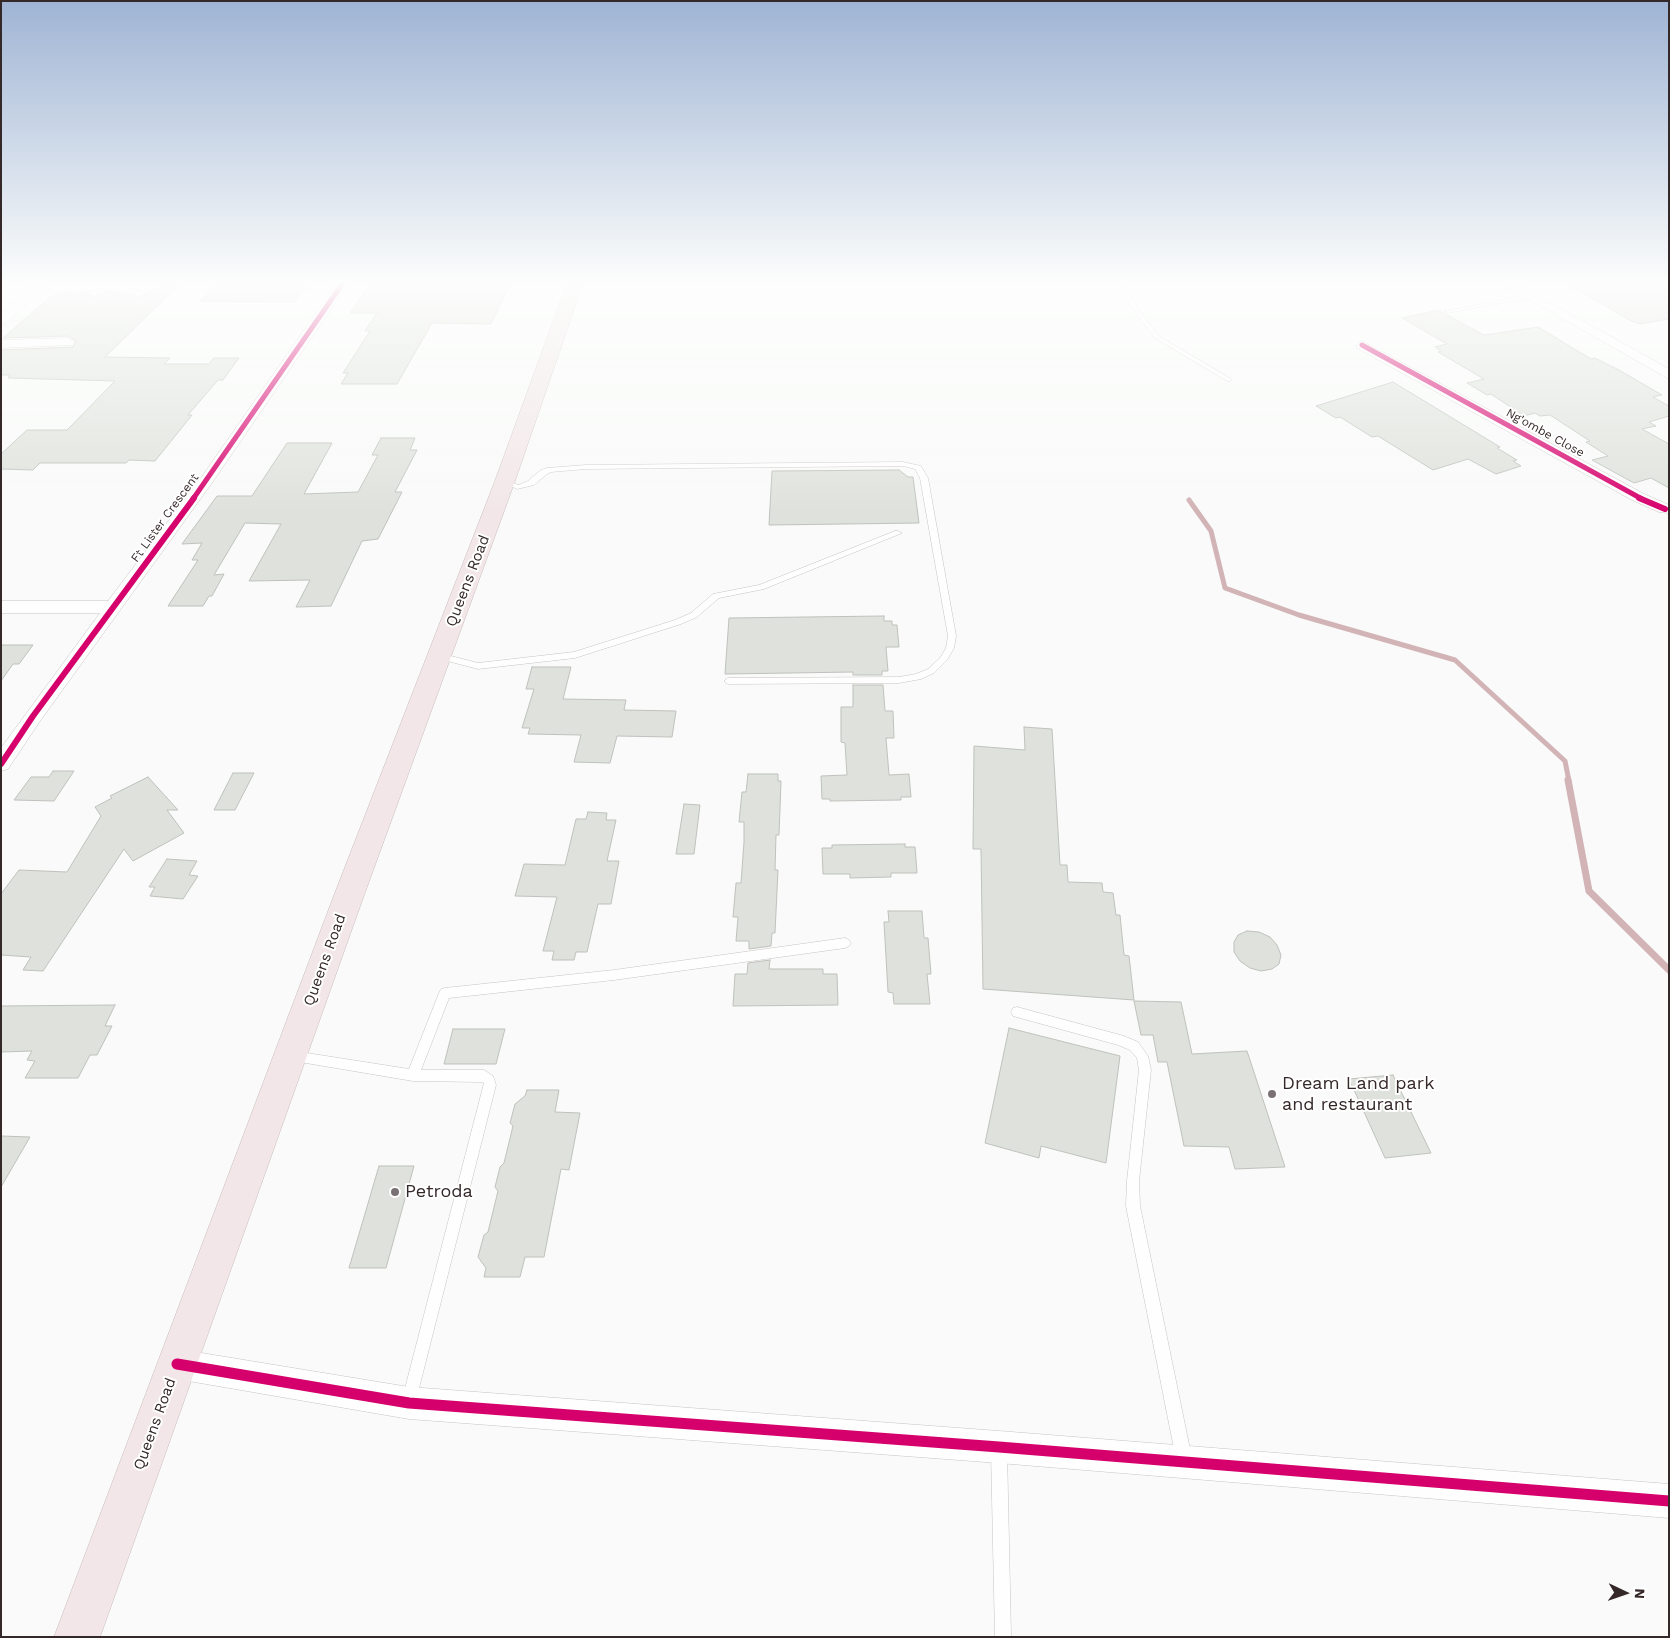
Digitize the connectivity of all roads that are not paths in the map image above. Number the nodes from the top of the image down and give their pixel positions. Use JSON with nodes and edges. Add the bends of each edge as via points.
{"nodes":[{"id":1,"x":289,"y":359,"type":"edge"},
{"id":2,"x":548,"y":359,"type":"edge"},
{"id":3,"x":1195,"y":359,"type":"edge"},
{"id":4,"x":1388,"y":359,"type":"edge"},
{"id":5,"x":1641,"y":359,"type":"edge"},
{"id":6,"x":1669,"y":375,"type":"edge"},
{"id":7,"x":1229,"y":380,"type":"dead end"},
{"id":8,"x":505,"y":481,"type":"junction"},
{"id":9,"x":1668,"y":510,"type":"edge"},
{"id":10,"x":898,"y":533,"type":"dead end"},
{"id":11,"x":1,"y":606,"type":"edge"},
{"id":12,"x":113,"y":607,"type":"junction"},
{"id":13,"x":439,"y":656,"type":"junction"},
{"id":14,"x":728,"y":681,"type":"dead end"},
{"id":15,"x":1,"y":764,"type":"edge"},
{"id":16,"x":845,"y":943,"type":"dead end"},
{"id":17,"x":1017,"y":1012,"type":"dead end"},
{"id":18,"x":291,"y":1056,"type":"junction"},
{"id":19,"x":413,"y":1075,"type":"junction"},
{"id":20,"x":177,"y":1364,"type":"junction"},
{"id":21,"x":409,"y":1403,"type":"junction"},
{"id":22,"x":998,"y":1447,"type":"junction"},
{"id":23,"x":1185,"y":1462,"type":"junction"},
{"id":24,"x":1669,"y":1501,"type":"edge"},
{"id":25,"x":77,"y":1637,"type":"edge"},
{"id":26,"x":1003,"y":1637,"type":"edge"}],
"edges":[{"from":1,"to":12,"type":"street","name":"Ft Lister Crescent","via":[[209,477]]},
{"from":2,"to":8,"type":"highway","name":"Queens Road"},
{"from":3,"to":7,"type":"lane"},
{"from":4,"to":9,"type":"street","name":"Ng'ombe Close","via":[[1638,497]]},
{"from":5,"to":6,"type":"street"},
{"from":8,"to":13,"type":"highway","name":"Queens Road"},
{"from":8,"to":14,"type":"lane","via":[[518,487],[531,483],[550,470],[595,466],[903,464],[918,468],[924,478],[952,636],[943,660],[918,677],[899,680]]},
{"from":10,"to":13,"type":"lane","via":[[761,587],[716,596],[694,615],[678,622],[575,655],[478,666]]},
{"from":11,"to":12,"type":"street"},
{"from":12,"to":15,"type":"street","name":"Ft Lister Crescent"},
{"from":13,"to":18,"type":"highway","name":"Queens Road"},
{"from":16,"to":19,"type":"lane","via":[[622,974],[444,993]]},
{"from":17,"to":23,"type":"lane","via":[[1120,1040],[1134,1046],[1142,1056],[1145,1070],[1132,1181],[1133,1206]]},
{"from":18,"to":19,"type":"lane"},
{"from":18,"to":20,"type":"highway","name":"Queens Road"},
{"from":19,"to":21,"type":"lane","via":[[484,1076],[490,1085]]},
{"from":20,"to":21,"type":"street"},
{"from":20,"to":25,"type":"highway","name":"Queens Road"},
{"from":21,"to":22,"type":"street"},
{"from":22,"to":23,"type":"street"},
{"from":22,"to":26,"type":"lane"},
{"from":23,"to":24,"type":"street"}]}
